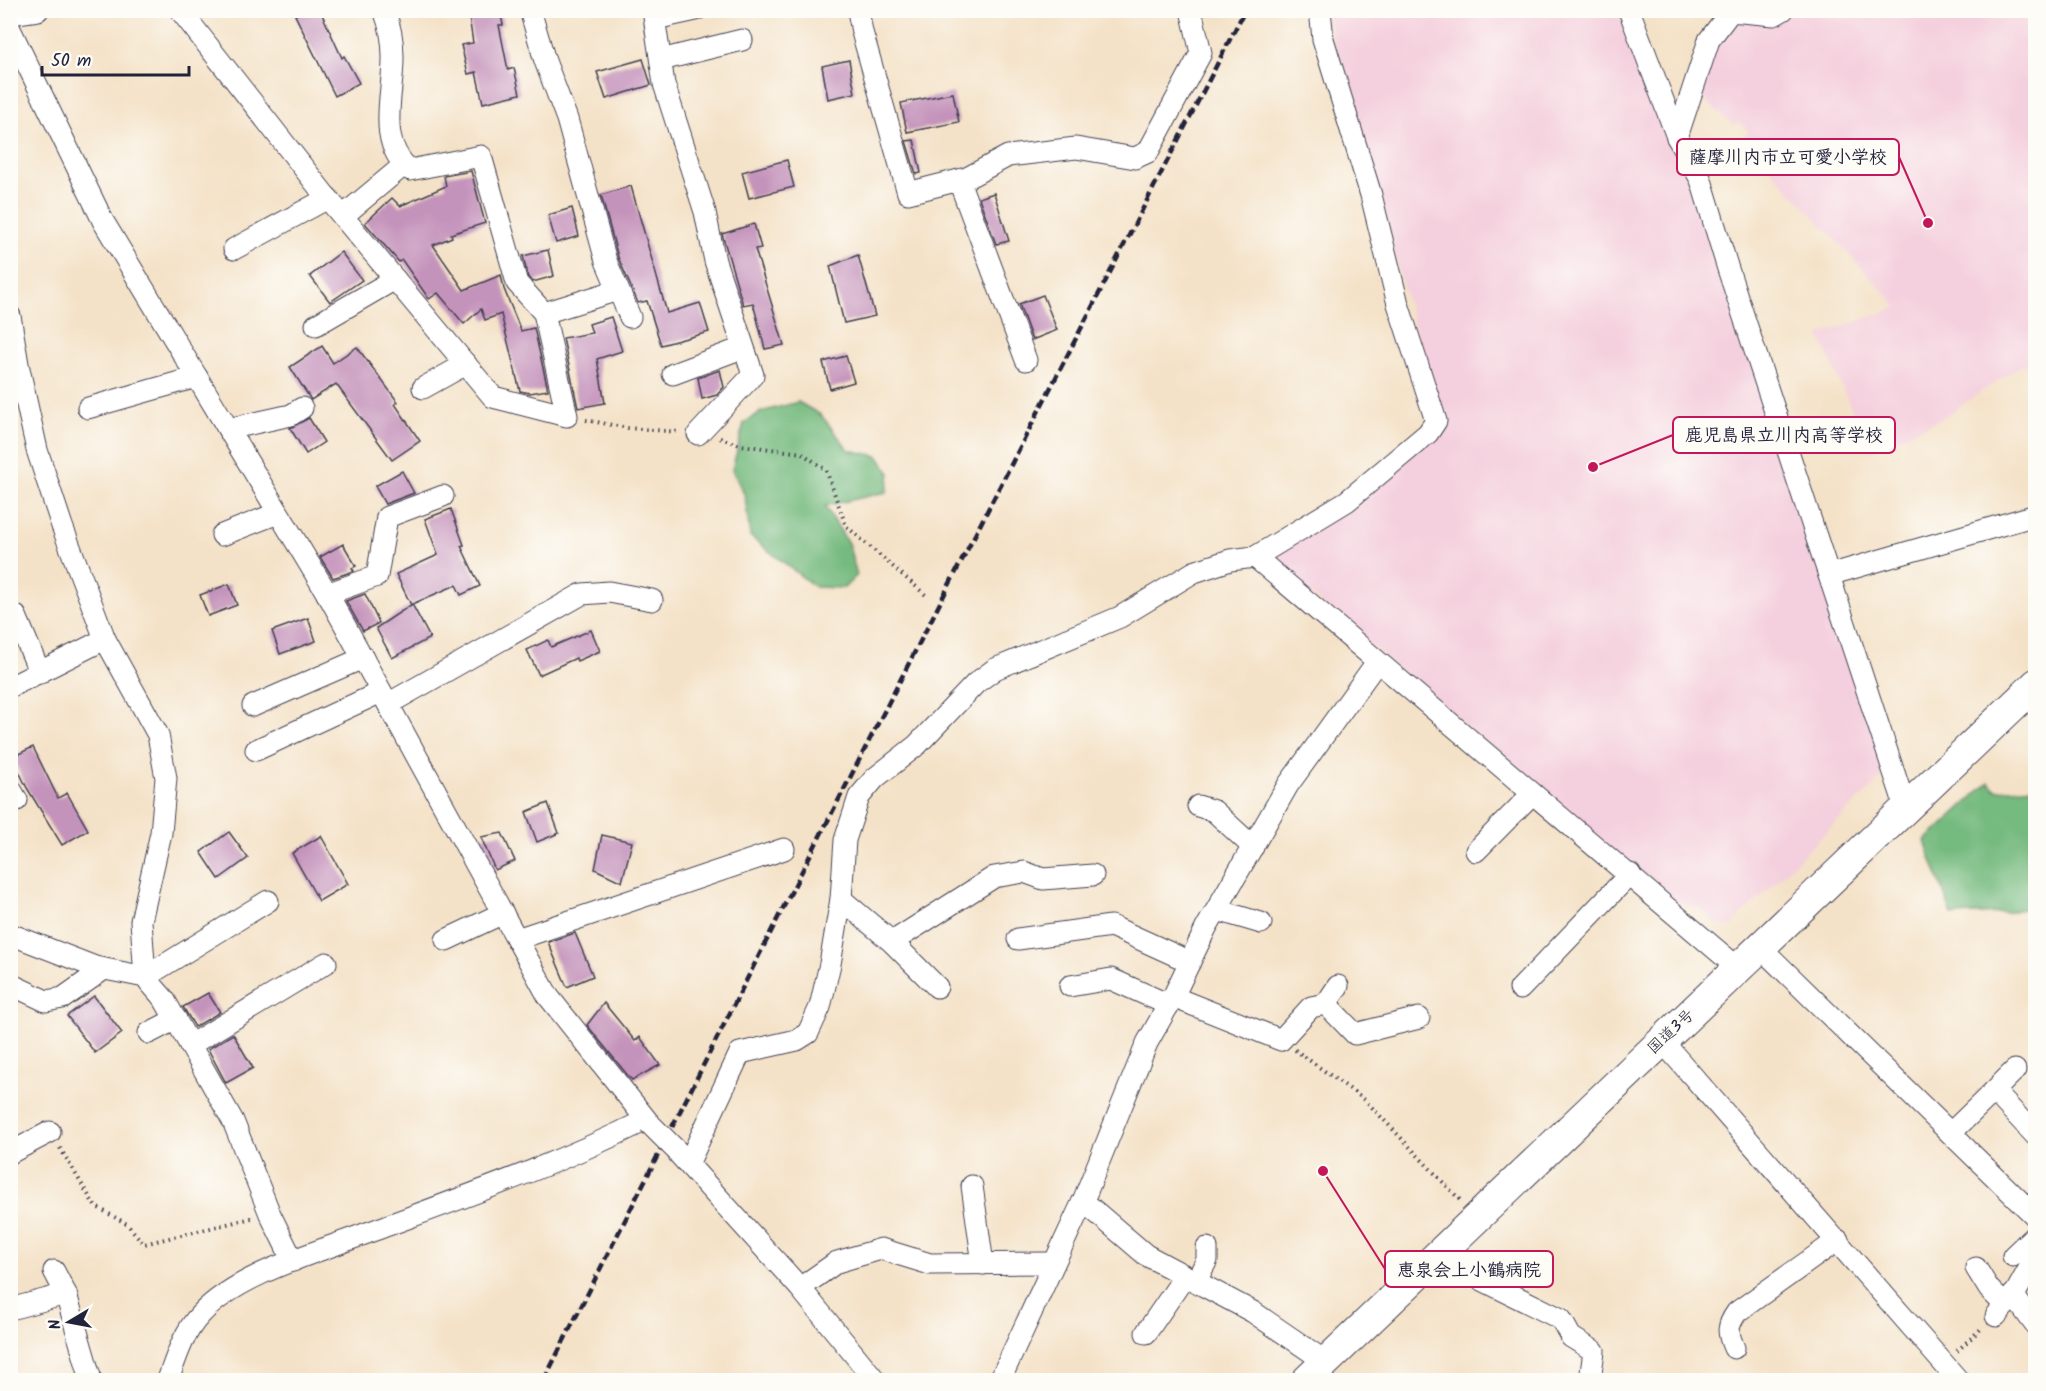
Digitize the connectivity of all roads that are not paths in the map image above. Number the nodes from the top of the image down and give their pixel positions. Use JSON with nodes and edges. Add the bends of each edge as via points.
{"nodes":[{"id":1,"x":38,"y":10,"type":"edge"},
{"id":2,"x":180,"y":10,"type":"edge"},
{"id":3,"x":384,"y":10,"type":"edge"},
{"id":4,"x":530,"y":10,"type":"edge"},
{"id":5,"x":696,"y":10,"type":"edge"},
{"id":6,"x":858,"y":10,"type":"edge"},
{"id":7,"x":1191,"y":10,"type":"edge"},
{"id":8,"x":1320,"y":10,"type":"edge"},
{"id":9,"x":1629,"y":10,"type":"edge"},
{"id":10,"x":1779,"y":13,"type":"edge"},
{"id":11,"x":10,"y":14,"type":"edge"},
{"id":12,"x":654,"y":15,"type":"edge"},
{"id":13,"x":10,"y":29,"type":"edge"},
{"id":14,"x":742,"y":40,"type":"dead end"},
{"id":15,"x":661,"y":60,"type":"junction"},
{"id":16,"x":1677,"y":137,"type":"junction"},
{"id":17,"x":404,"y":165,"type":"junction"},
{"id":18,"x":958,"y":180,"type":"junction"},
{"id":19,"x":328,"y":198,"type":"junction"},
{"id":20,"x":343,"y":216,"type":"junction"},
{"id":21,"x":234,"y":249,"type":"dead end"},
{"id":22,"x":395,"y":279,"type":"junction"},
{"id":23,"x":618,"y":290,"type":"junction"},
{"id":24,"x":544,"y":313,"type":"junction"},
{"id":25,"x":10,"y":316,"type":"edge"},
{"id":26,"x":630,"y":317,"type":"dead end"},
{"id":27,"x":316,"y":325,"type":"dead end"},
{"id":28,"x":742,"y":348,"type":"junction"},
{"id":29,"x":1026,"y":360,"type":"dead end"},
{"id":30,"x":466,"y":364,"type":"junction"},
{"id":31,"x":673,"y":374,"type":"dead end"},
{"id":32,"x":197,"y":377,"type":"junction"},
{"id":33,"x":423,"y":388,"type":"dead end"},
{"id":34,"x":88,"y":408,"type":"dead end"},
{"id":35,"x":302,"y":408,"type":"dead end"},
{"id":36,"x":228,"y":429,"type":"junction"},
{"id":37,"x":698,"y":434,"type":"road end"},
{"id":38,"x":443,"y":496,"type":"dead end"},
{"id":39,"x":376,"y":505,"type":"dead end"},
{"id":40,"x":278,"y":513,"type":"junction"},
{"id":41,"x":2036,"y":515,"type":"edge"},
{"id":42,"x":386,"y":527,"type":"junction"},
{"id":43,"x":222,"y":535,"type":"dead end"},
{"id":44,"x":1256,"y":557,"type":"junction"},
{"id":45,"x":1829,"y":575,"type":"junction"},
{"id":46,"x":327,"y":594,"type":"junction"},
{"id":47,"x":652,"y":600,"type":"dead end"},
{"id":48,"x":16,"y":616,"type":"dead end"},
{"id":49,"x":105,"y":639,"type":"junction"},
{"id":50,"x":363,"y":658,"type":"junction"},
{"id":51,"x":1377,"y":662,"type":"junction"},
{"id":52,"x":40,"y":673,"type":"junction"},
{"id":53,"x":2036,"y":684,"type":"edge"},
{"id":54,"x":10,"y":687,"type":"edge"},
{"id":55,"x":384,"y":698,"type":"junction"},
{"id":56,"x":254,"y":706,"type":"dead end"},
{"id":57,"x":256,"y":750,"type":"dead end"},
{"id":58,"x":1532,"y":794,"type":"junction"},
{"id":59,"x":1198,"y":806,"type":"dead end"},
{"id":60,"x":1906,"y":809,"type":"junction"},
{"id":61,"x":1253,"y":847,"type":"junction"},
{"id":62,"x":784,"y":849,"type":"dead end"},
{"id":63,"x":1476,"y":851,"type":"dead end"},
{"id":64,"x":1630,"y":874,"type":"junction"},
{"id":65,"x":1093,"y":875,"type":"dead end"},
{"id":66,"x":841,"y":899,"type":"junction"},
{"id":67,"x":268,"y":901,"type":"dead end"},
{"id":68,"x":1217,"y":910,"type":"junction"},
{"id":69,"x":503,"y":913,"type":"junction"},
{"id":70,"x":1261,"y":923,"type":"dead end"},
{"id":71,"x":13,"y":939,"type":"edge"},
{"id":72,"x":517,"y":939,"type":"junction"},
{"id":73,"x":1018,"y":939,"type":"dead end"},
{"id":74,"x":446,"y":940,"type":"dead end"},
{"id":75,"x":892,"y":942,"type":"junction"},
{"id":76,"x":1761,"y":948,"type":"junction"},
{"id":77,"x":1190,"y":962,"type":"junction"},
{"id":78,"x":326,"y":963,"type":"dead end"},
{"id":79,"x":104,"y":969,"type":"junction"},
{"id":80,"x":1739,"y":969,"type":"junction"},
{"id":81,"x":145,"y":977,"type":"junction"},
{"id":82,"x":10,"y":984,"type":"edge"},
{"id":83,"x":1070,"y":986,"type":"dead end"},
{"id":84,"x":1338,"y":986,"type":"dead end"},
{"id":85,"x":937,"y":987,"type":"dead end"},
{"id":86,"x":1520,"y":989,"type":"dead end"},
{"id":87,"x":1171,"y":1001,"type":"junction"},
{"id":88,"x":1326,"y":1004,"type":"junction"},
{"id":89,"x":1419,"y":1018,"type":"dead end"},
{"id":90,"x":176,"y":1019,"type":"junction"},
{"id":91,"x":149,"y":1034,"type":"dead end"},
{"id":92,"x":1662,"y":1041,"type":"junction"},
{"id":93,"x":190,"y":1046,"type":"junction"},
{"id":94,"x":2015,"y":1070,"type":"dead end"},
{"id":95,"x":1994,"y":1091,"type":"junction"},
{"id":96,"x":648,"y":1122,"type":"junction"},
{"id":97,"x":1957,"y":1127,"type":"dead end"},
{"id":98,"x":50,"y":1132,"type":"road end"},
{"id":99,"x":2036,"y":1136,"type":"edge"},
{"id":100,"x":10,"y":1153,"type":"edge"},
{"id":101,"x":683,"y":1158,"type":"junction"},
{"id":102,"x":972,"y":1186,"type":"dead end"},
{"id":103,"x":1083,"y":1201,"type":"junction"},
{"id":104,"x":2036,"y":1217,"type":"edge"},
{"id":105,"x":2036,"y":1234,"type":"edge"},
{"id":106,"x":1838,"y":1240,"type":"junction"},
{"id":107,"x":1207,"y":1248,"type":"dead end"},
{"id":108,"x":2013,"y":1256,"type":"dead end"},
{"id":109,"x":2036,"y":1256,"type":"edge"},
{"id":110,"x":1436,"y":1257,"type":"junction"},
{"id":111,"x":293,"y":1261,"type":"junction"},
{"id":112,"x":1054,"y":1263,"type":"junction"},
{"id":113,"x":983,"y":1264,"type":"junction"},
{"id":114,"x":1976,"y":1268,"type":"dead end"},
{"id":115,"x":54,"y":1271,"type":"dead end"},
{"id":116,"x":1190,"y":1279,"type":"junction"},
{"id":117,"x":800,"y":1288,"type":"junction"},
{"id":118,"x":66,"y":1294,"type":"junction"},
{"id":119,"x":2005,"y":1305,"type":"junction"},
{"id":120,"x":10,"y":1309,"type":"edge"},
{"id":121,"x":2036,"y":1326,"type":"edge"},
{"id":122,"x":1146,"y":1333,"type":"dead end"},
{"id":123,"x":1734,"y":1348,"type":"dead end"},
{"id":124,"x":1317,"y":1371,"type":"edge"},
{"id":125,"x":91,"y":1380,"type":"edge"},
{"id":126,"x":168,"y":1380,"type":"edge"},
{"id":127,"x":875,"y":1380,"type":"edge"},
{"id":128,"x":1000,"y":1380,"type":"edge"},
{"id":129,"x":1590,"y":1380,"type":"edge"},
{"id":130,"x":1958,"y":1380,"type":"edge"}],
"edges":[{"from":1,"to":11,"type":"street"},
{"from":2,"to":19,"type":"street"},
{"from":3,"to":17,"type":"street","via":[[393,56],[388,123],[393,147]]},
{"from":4,"to":23,"type":"street"},
{"from":5,"to":12,"type":"street"},
{"from":6,"to":18,"type":"street","via":[[908,194]]},
{"from":7,"to":18,"type":"street","via":[[1201,52],[1148,152],[1135,158],[1076,148],[1008,156]]},
{"from":8,"to":44,"type":"street","via":[[1323,39],[1371,195],[1398,304],[1436,421],[1428,433],[1347,501]]},
{"from":9,"to":16,"type":"street"},
{"from":10,"to":16,"type":"street","via":[[1731,10],[1708,40]]},
{"from":12,"to":15,"type":"street"},
{"from":13,"to":32,"type":"street","via":[[103,221]]},
{"from":14,"to":15,"type":"street"},
{"from":15,"to":28,"type":"street","via":[[664,84],[705,212],[715,261]]},
{"from":16,"to":45,"type":"street","via":[[1701,180]]},
{"from":17,"to":20,"type":"street"},
{"from":17,"to":24,"type":"street","via":[[410,170],[481,156],[517,283]]},
{"from":18,"to":29,"type":"street"},
{"from":19,"to":20,"type":"street"},
{"from":19,"to":21,"type":"street"},
{"from":20,"to":22,"type":"street"},
{"from":22,"to":27,"type":"street"},
{"from":22,"to":30,"type":"street"},
{"from":23,"to":24,"type":"street"},
{"from":23,"to":26,"type":"street"},
{"from":24,"to":30,"type":"street","via":[[567,416],[493,397]]},
{"from":25,"to":49,"type":"street","via":[[37,450]]},
{"from":28,"to":31,"type":"street"},
{"from":28,"to":37,"type":"street","via":[[753,375]]},
{"from":30,"to":33,"type":"street"},
{"from":32,"to":34,"type":"street"},
{"from":32,"to":36,"type":"street"},
{"from":35,"to":36,"type":"street","via":[[291,415]]},
{"from":36,"to":40,"type":"street"},
{"from":38,"to":42,"type":"street","via":[[387,517]]},
{"from":39,"to":42,"type":"street"},
{"from":40,"to":43,"type":"street"},
{"from":40,"to":46,"type":"street"},
{"from":41,"to":45,"type":"street"},
{"from":42,"to":46,"type":"street","via":[[377,576]]},
{"from":44,"to":51,"type":"street"},
{"from":44,"to":66,"type":"street","via":[[1230,560],[1194,572],[1120,617],[995,669],[976,683],[917,745],[875,778],[859,797],[844,840]]},
{"from":45,"to":60,"type":"street"},
{"from":46,"to":50,"type":"street"},
{"from":47,"to":55,"type":"street","via":[[609,592],[582,594]]},
{"from":48,"to":52,"type":"street"},
{"from":49,"to":52,"type":"street"},
{"from":49,"to":81,"type":"street","via":[[158,735],[166,778],[161,833],[141,921]]},
{"from":50,"to":55,"type":"street"},
{"from":50,"to":56,"type":"street"},
{"from":51,"to":58,"type":"street"},
{"from":51,"to":61,"type":"street","via":[[1288,785]]},
{"from":52,"to":54,"type":"street"},
{"from":53,"to":60,"type":"highway","name":"国道3号"},
{"from":55,"to":57,"type":"street"},
{"from":55,"to":69,"type":"street"},
{"from":58,"to":63,"type":"street"},
{"from":58,"to":64,"type":"street"},
{"from":59,"to":61,"type":"street","via":[[1214,811]]},
{"from":60,"to":76,"type":"highway","name":"国道3号"},
{"from":61,"to":68,"type":"street"},
{"from":62,"to":72,"type":"street"},
{"from":64,"to":80,"type":"street"},
{"from":64,"to":86,"type":"street"},
{"from":65,"to":75,"type":"street","via":[[1043,879],[1024,872],[994,876]]},
{"from":66,"to":75,"type":"street"},
{"from":66,"to":101,"type":"street","via":[[831,964],[808,1033],[797,1040],[740,1053]]},
{"from":67,"to":81,"type":"street"},
{"from":68,"to":70,"type":"street"},
{"from":68,"to":77,"type":"street"},
{"from":69,"to":72,"type":"street"},
{"from":69,"to":74,"type":"street"},
{"from":71,"to":79,"type":"street"},
{"from":72,"to":96,"type":"street","via":[[548,996]]},
{"from":73,"to":77,"type":"street","via":[[1111,926]]},
{"from":75,"to":85,"type":"street"},
{"from":76,"to":80,"type":"highway","name":"国道3号"},
{"from":76,"to":104,"type":"street"},
{"from":77,"to":87,"type":"street"},
{"from":78,"to":93,"type":"street"},
{"from":79,"to":81,"type":"street"},
{"from":79,"to":82,"type":"street","via":[[63,998],[46,1001]]},
{"from":80,"to":92,"type":"highway","name":"国道3号"},
{"from":81,"to":90,"type":"street"},
{"from":83,"to":87,"type":"street","via":[[1111,979]]},
{"from":84,"to":88,"type":"street"},
{"from":87,"to":88,"type":"street","via":[[1281,1040],[1311,1007]]},
{"from":87,"to":103,"type":"street","via":[[1146,1043]]},
{"from":88,"to":89,"type":"street","via":[[1354,1034]]},
{"from":90,"to":91,"type":"street"},
{"from":90,"to":93,"type":"street"},
{"from":92,"to":106,"type":"street"},
{"from":92,"to":110,"type":"highway","name":"国道3号"},
{"from":93,"to":111,"type":"street","via":[[233,1121]]},
{"from":94,"to":95,"type":"street"},
{"from":95,"to":97,"type":"street"},
{"from":95,"to":99,"type":"street"},
{"from":96,"to":101,"type":"street","bridge":true},
{"from":96,"to":111,"type":"street","via":[[585,1150]]},
{"from":98,"to":100,"type":"street"},
{"from":101,"to":117,"type":"street"},
{"from":102,"to":113,"type":"street"},
{"from":103,"to":112,"type":"street"},
{"from":103,"to":116,"type":"street","via":[[1146,1255]]},
{"from":105,"to":108,"type":"street"},
{"from":106,"to":123,"type":"street","via":[[1737,1312],[1728,1324]]},
{"from":106,"to":130,"type":"street"},
{"from":107,"to":116,"type":"street","via":[[1207,1260]]},
{"from":109,"to":119,"type":"street"},
{"from":110,"to":124,"type":"highway","name":"国道3号"},
{"from":110,"to":129,"type":"street","via":[[1562,1319],[1571,1337],[1594,1351]]},
{"from":111,"to":126,"type":"street","via":[[237,1287],[200,1315],[182,1340]]},
{"from":112,"to":113,"type":"street"},
{"from":112,"to":128,"type":"street"},
{"from":113,"to":117,"type":"street","via":[[930,1264],[881,1249],[837,1262]]},
{"from":114,"to":119,"type":"street"},
{"from":115,"to":118,"type":"street"},
{"from":116,"to":122,"type":"street"},
{"from":116,"to":124,"type":"street","via":[[1252,1312]]},
{"from":117,"to":127,"type":"street"},
{"from":118,"to":120,"type":"street"},
{"from":118,"to":125,"type":"street"},
{"from":119,"to":121,"type":"street"}]}
